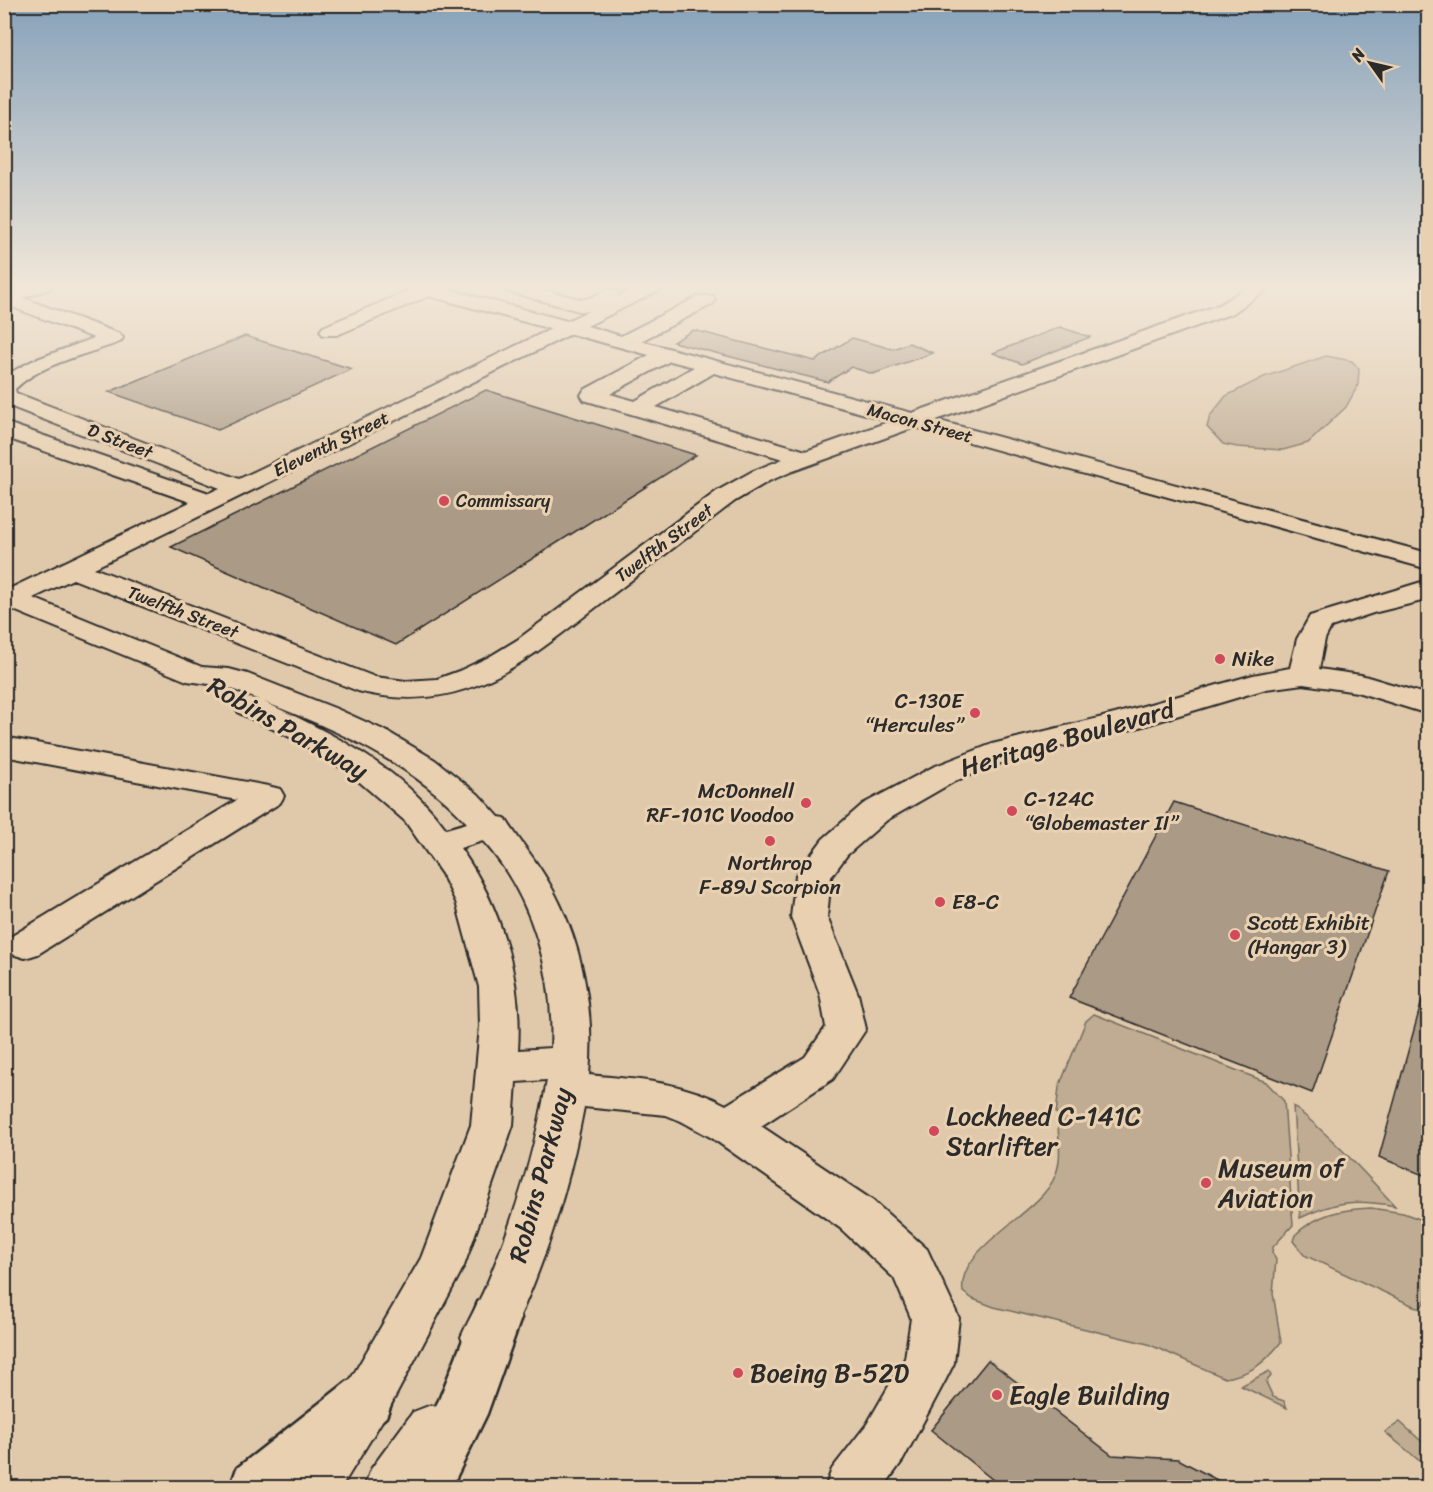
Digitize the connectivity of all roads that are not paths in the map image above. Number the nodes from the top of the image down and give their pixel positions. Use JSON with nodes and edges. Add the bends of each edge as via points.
{"nodes":[{"id":1,"x":69,"y":355,"type":"edge"},
{"id":2,"x":514,"y":355,"type":"edge"},
{"id":3,"x":666,"y":355,"type":"edge"},
{"id":4,"x":669,"y":355,"type":"edge"},
{"id":5,"x":1096,"y":355,"type":"edge"},
{"id":6,"x":711,"y":366,"type":"junction"},
{"id":7,"x":4,"y":388,"type":"edge"},
{"id":8,"x":638,"y":408,"type":"junction"},
{"id":9,"x":909,"y":420,"type":"junction"},
{"id":10,"x":4,"y":429,"type":"edge"},
{"id":11,"x":806,"y":458,"type":"junction"},
{"id":12,"x":242,"y":488,"type":"junction"},
{"id":13,"x":212,"y":502,"type":"junction"},
{"id":14,"x":1428,"y":561,"type":"edge"},
{"id":15,"x":74,"y":570,"type":"junction"},
{"id":16,"x":1428,"y":588,"type":"edge"},
{"id":17,"x":7,"y":599,"type":"edge"},
{"id":18,"x":197,"y":675,"type":"junction"},
{"id":19,"x":1303,"y":675,"type":"junction"},
{"id":20,"x":1428,"y":705,"type":"edge"},
{"id":21,"x":378,"y":738,"type":"junction"},
{"id":22,"x":4,"y":746,"type":"edge"},
{"id":23,"x":343,"y":755,"type":"junction"},
{"id":24,"x":493,"y":826,"type":"junction"},
{"id":25,"x":438,"y":843,"type":"junction"},
{"id":26,"x":24,"y":945,"type":"dead end"},
{"id":27,"x":496,"y":1067,"type":"junction"},
{"id":28,"x":567,"y":1076,"type":"junction"},
{"id":29,"x":727,"y":1126,"type":"junction"},
{"id":30,"x":496,"y":1318,"type":"junction"},
{"id":31,"x":366,"y":1399,"type":"junction"},
{"id":32,"x":256,"y":1488,"type":"edge"},
{"id":33,"x":307,"y":1488,"type":"edge"},
{"id":34,"x":390,"y":1488,"type":"edge"},
{"id":35,"x":421,"y":1488,"type":"edge"},
{"id":36,"x":851,"y":1488,"type":"edge"}],
"edges":[{"from":1,"to":7,"type":"street","name":"D Street","via":[[12,378]]},
{"from":2,"to":12,"type":"street","name":"Eleventh Street"},
{"from":3,"to":8,"type":"street","via":[[592,395]]},
{"from":4,"to":6,"type":"street","name":"Macon Street"},
{"from":5,"to":9,"type":"street","name":"Twelfth Street"},
{"from":6,"to":8,"type":"street"},
{"from":6,"to":9,"type":"street","name":"Macon Street"},
{"from":7,"to":12,"type":"street","name":"D Street","via":[[8,397],[21,404]]},
{"from":8,"to":11,"type":"street"},
{"from":9,"to":11,"type":"street","name":"Twelfth Street"},
{"from":9,"to":14,"type":"street","name":"Macon Street"},
{"from":10,"to":13,"type":"street"},
{"from":11,"to":15,"type":"street","name":"Twelfth Street","via":[[761,476],[726,496],[527,646],[492,668],[446,686],[408,691],[369,685]]},
{"from":12,"to":13,"type":"street","name":"Eleventh Street"},
{"from":13,"to":15,"type":"street","name":"Eleventh Street"},
{"from":15,"to":17,"type":"street","name":"Eleventh Street"},
{"from":16,"to":19,"type":"street","via":[[1320,622],[1311,639]]},
{"from":17,"to":18,"type":"street","name":"Robins Parkway"},
{"from":18,"to":21,"type":"street","name":"Robins Parkway","via":[[230,679]]},
{"from":18,"to":23,"type":"street","name":"Robins Parkway","via":[[215,690]]},
{"from":19,"to":20,"type":"street","name":"Heritage Boulevard","via":[[1361,684]]},
{"from":19,"to":29,"type":"street","name":"Heritage Boulevard","via":[[1263,681],[1003,751],[944,774],[875,812],[835,847],[814,875],[809,917],[839,994],[846,1029],[819,1068]]},
{"from":21,"to":23,"type":"street"},
{"from":21,"to":24,"type":"street","name":"Robins Parkway","via":[[446,783]]},
{"from":22,"to":26,"type":"street","via":[[268,796]]},
{"from":23,"to":25,"type":"street","name":"Robins Parkway","via":[[417,813]]},
{"from":24,"to":25,"type":"street"},
{"from":24,"to":28,"type":"street","name":"Robins Parkway","via":[[523,867],[549,921],[567,975],[571,1045]]},
{"from":25,"to":27,"type":"street","name":"Robins Parkway","via":[[474,902],[498,987]]},
{"from":27,"to":28,"type":"street"},
{"from":27,"to":31,"type":"street","name":"Robins Parkway","via":[[492,1125],[441,1266]]},
{"from":28,"to":29,"type":"street","via":[[667,1099]]},
{"from":28,"to":30,"type":"street","name":"Robins Parkway","via":[[562,1115],[531,1230]]},
{"from":29,"to":36,"type":"street","via":[[856,1214],[911,1264],[935,1318],[929,1362],[885,1442]]},
{"from":30,"to":34,"type":"street","name":"Robins Parkway","via":[[438,1420]]},
{"from":30,"to":35,"type":"main road","via":[[460,1414]]},
{"from":31,"to":32,"type":"main road"},
{"from":31,"to":33,"type":"street","name":"Robins Parkway"}]}
